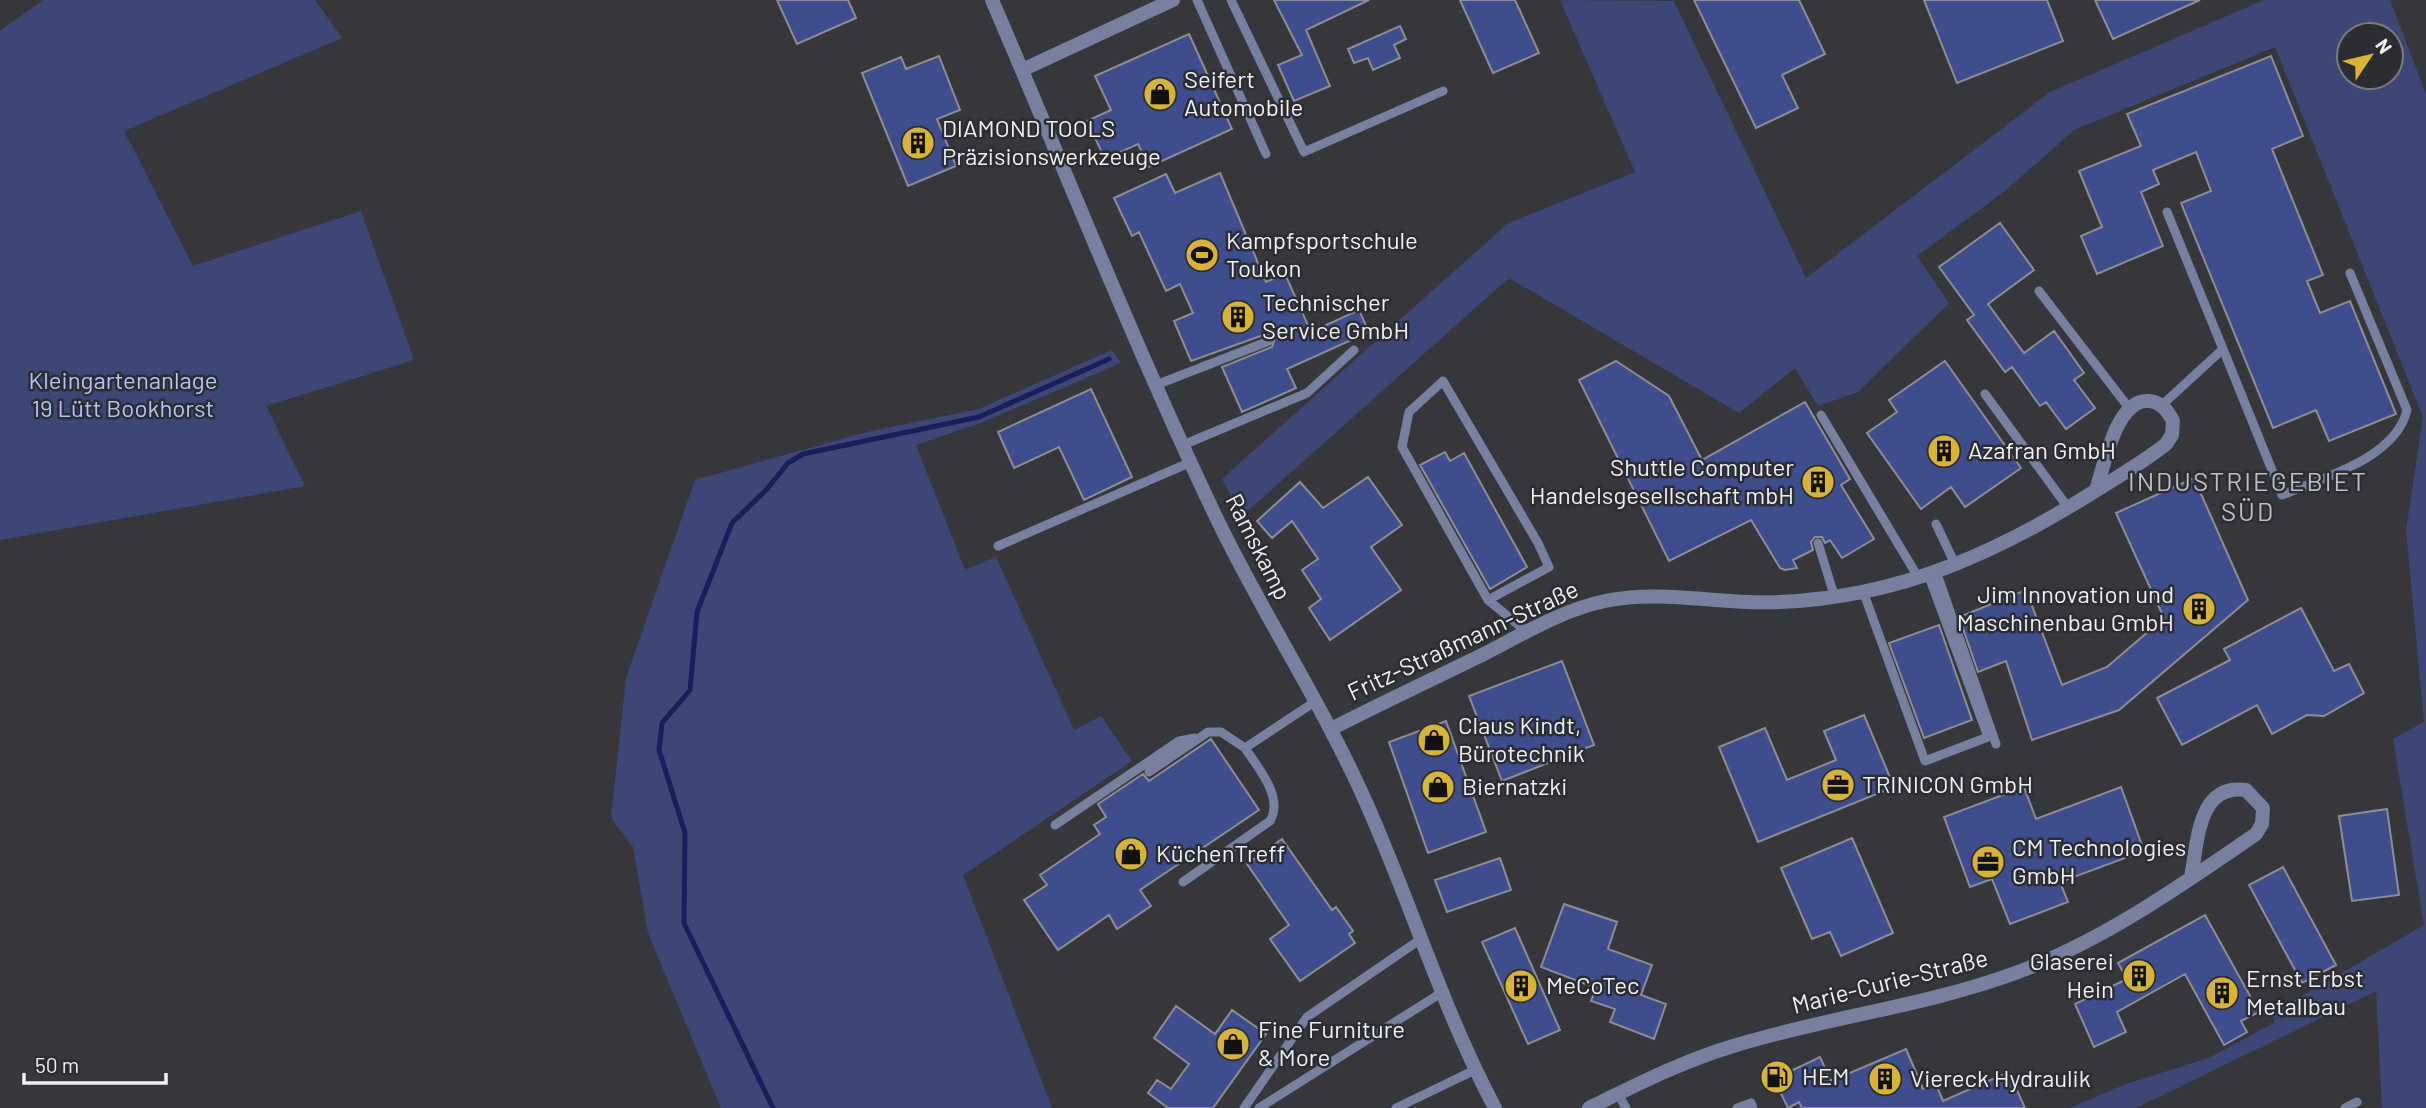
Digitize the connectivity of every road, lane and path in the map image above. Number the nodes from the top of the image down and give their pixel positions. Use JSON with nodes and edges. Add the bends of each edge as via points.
{"nodes":[{"id":1,"x":992,"y":0,"type":"edge"},
{"id":2,"x":1173,"y":0,"type":"edge"},
{"id":3,"x":1197,"y":0,"type":"edge"},
{"id":4,"x":1231,"y":0,"type":"edge"},
{"id":5,"x":1022,"y":70,"type":"junction"},
{"id":6,"x":1443,"y":91,"type":"dead end"},
{"id":7,"x":1266,"y":154,"type":"dead end"},
{"id":8,"x":2166,"y":212,"type":"dead end"},
{"id":9,"x":2350,"y":273,"type":"dead end"},
{"id":10,"x":2039,"y":291,"type":"dead end"},
{"id":11,"x":1269,"y":341,"type":"dead end"},
{"id":12,"x":2223,"y":349,"type":"junction"},
{"id":13,"x":1354,"y":350,"type":"dead end"},
{"id":14,"x":1156,"y":385,"type":"junction"},
{"id":15,"x":1985,"y":394,"type":"dead end"},
{"id":16,"x":2162,"y":405,"type":"junction"},
{"id":17,"x":2129,"y":408,"type":"junction"},
{"id":18,"x":1821,"y":415,"type":"dead end"},
{"id":19,"x":1183,"y":445,"type":"junction"},
{"id":20,"x":1191,"y":462,"type":"junction"},
{"id":21,"x":2096,"y":490,"type":"junction"},
{"id":22,"x":2068,"y":509,"type":"junction"},
{"id":23,"x":1936,"y":524,"type":"dead end"},
{"id":24,"x":1818,"y":544,"type":"dead end"},
{"id":25,"x":998,"y":546,"type":"dead end"},
{"id":26,"x":1955,"y":564,"type":"junction"},
{"id":27,"x":1927,"y":574,"type":"junction"},
{"id":28,"x":1864,"y":594,"type":"junction"},
{"id":29,"x":1835,"y":598,"type":"junction"},
{"id":30,"x":1488,"y":600,"type":"junction"},
{"id":31,"x":1527,"y":632,"type":"junction"},
{"id":32,"x":1316,"y":701,"type":"junction"},
{"id":33,"x":1331,"y":729,"type":"junction"},
{"id":34,"x":1200,"y":737,"type":"junction"},
{"id":35,"x":1996,"y":744,"type":"dead end"},
{"id":36,"x":1245,"y":748,"type":"junction"},
{"id":37,"x":1149,"y":772,"type":"dead end"},
{"id":38,"x":1055,"y":825,"type":"dead end"},
{"id":39,"x":2191,"y":877,"type":"junction"},
{"id":40,"x":1183,"y":882,"type":"dead end"},
{"id":41,"x":1421,"y":939,"type":"junction"},
{"id":42,"x":1441,"y":993,"type":"junction"},
{"id":43,"x":1475,"y":1070,"type":"junction"},
{"id":44,"x":1618,"y":1094,"type":"junction"},
{"id":45,"x":2357,"y":1102,"type":"dead end"},
{"id":46,"x":1244,"y":1108,"type":"edge"},
{"id":47,"x":1259,"y":1108,"type":"edge"},
{"id":48,"x":1396,"y":1108,"type":"edge"},
{"id":49,"x":1495,"y":1108,"type":"edge"},
{"id":50,"x":1589,"y":1108,"type":"edge"},
{"id":51,"x":1626,"y":1108,"type":"edge"},
{"id":52,"x":1737,"y":1108,"type":"edge"},
{"id":53,"x":1754,"y":1108,"type":"edge"},
{"id":54,"x":2345,"y":1108,"type":"edge"}],
"edges":[{"from":1,"to":5,"type":"street","name":"Ramskamp"},
{"from":2,"to":5,"type":"street"},
{"from":3,"to":7,"type":"lane"},
{"from":4,"to":6,"type":"lane","via":[[1304,152]]},
{"from":5,"to":14,"type":"street","name":"Ramskamp"},
{"from":8,"to":12,"type":"lane"},
{"from":9,"to":12,"type":"lane","via":[[2407,410],[2404,424],[2368,459],[2282,495]]},
{"from":10,"to":17,"type":"lane"},
{"from":11,"to":14,"type":"lane"},
{"from":12,"to":16,"type":"lane"},
{"from":13,"to":19,"type":"lane","via":[[1307,393]]},
{"from":14,"to":19,"type":"street","name":"Ramskamp"},
{"from":15,"to":22,"type":"lane"},
{"from":16,"to":17,"type":"street","via":[[2146,401]]},
{"from":16,"to":21,"type":"street","name":"Fritz-Straßmann-Straße","via":[[2173,421],[2169,441]]},
{"from":17,"to":21,"type":"street","via":[[2118,423]]},
{"from":18,"to":27,"type":"lane"},
{"from":19,"to":20,"type":"street","name":"Ramskamp"},
{"from":20,"to":25,"type":"lane"},
{"from":20,"to":32,"type":"street","name":"Ramskamp","via":[[1243,573]]},
{"from":21,"to":22,"type":"street","name":"Fritz-Straßmann-Straße"},
{"from":22,"to":26,"type":"street","name":"Fritz-Straßmann-Straße","via":[[2022,536]]},
{"from":23,"to":26,"type":"lane"},
{"from":24,"to":29,"type":"lane"},
{"from":26,"to":27,"type":"street","name":"Fritz-Straßmann-Straße"},
{"from":27,"to":28,"type":"street","name":"Fritz-Straßmann-Straße"},
{"from":27,"to":28,"type":"lane","via":[[1988,737],[1925,761]]},
{"from":27,"to":35,"type":"lane"},
{"from":28,"to":29,"type":"street","name":"Fritz-Straßmann-Straße"},
{"from":29,"to":31,"type":"street","name":"Fritz-Straßmann-Straße","via":[[1775,603],[1651,597],[1607,600]]},
{"from":30,"to":30,"type":"lane","via":[[1402,447],[1409,412],[1443,381],[1549,566]]},
{"from":30,"to":31,"type":"lane"},
{"from":31,"to":33,"type":"street","name":"Fritz-Straßmann-Straße"},
{"from":32,"to":33,"type":"street","name":"Ramskamp"},
{"from":32,"to":36,"type":"lane"},
{"from":33,"to":41,"type":"street","name":"Ramskamp","via":[[1361,790]]},
{"from":34,"to":36,"type":"lane","via":[[1215,730]]},
{"from":34,"to":37,"type":"lane"},
{"from":34,"to":38,"type":"lane","via":[[1179,741]]},
{"from":36,"to":40,"type":"lane","via":[[1266,781],[1275,813]]},
{"from":39,"to":39,"type":"street","name":"Marie-Curie-Straße","via":[[2256,834],[2263,808],[2246,790],[2229,790],[2210,801]]},
{"from":39,"to":44,"type":"street","name":"Marie-Curie-Straße","via":[[2101,932],[2018,972],[1955,993],[1733,1046],[1679,1064]]},
{"from":41,"to":42,"type":"street","name":"Ramskamp"},
{"from":41,"to":46,"type":"lane","via":[[1307,1017]]},
{"from":42,"to":43,"type":"street","name":"Ramskamp"},
{"from":42,"to":47,"type":"lane"},
{"from":43,"to":48,"type":"lane"},
{"from":43,"to":49,"type":"street","name":"Ramskamp"},
{"from":44,"to":50,"type":"street","name":"Marie-Curie-Straße"},
{"from":44,"to":51,"type":"lane"},
{"from":45,"to":54,"type":"lane"},
{"from":52,"to":53,"type":"lane","via":[[1751,1103]]}]}
